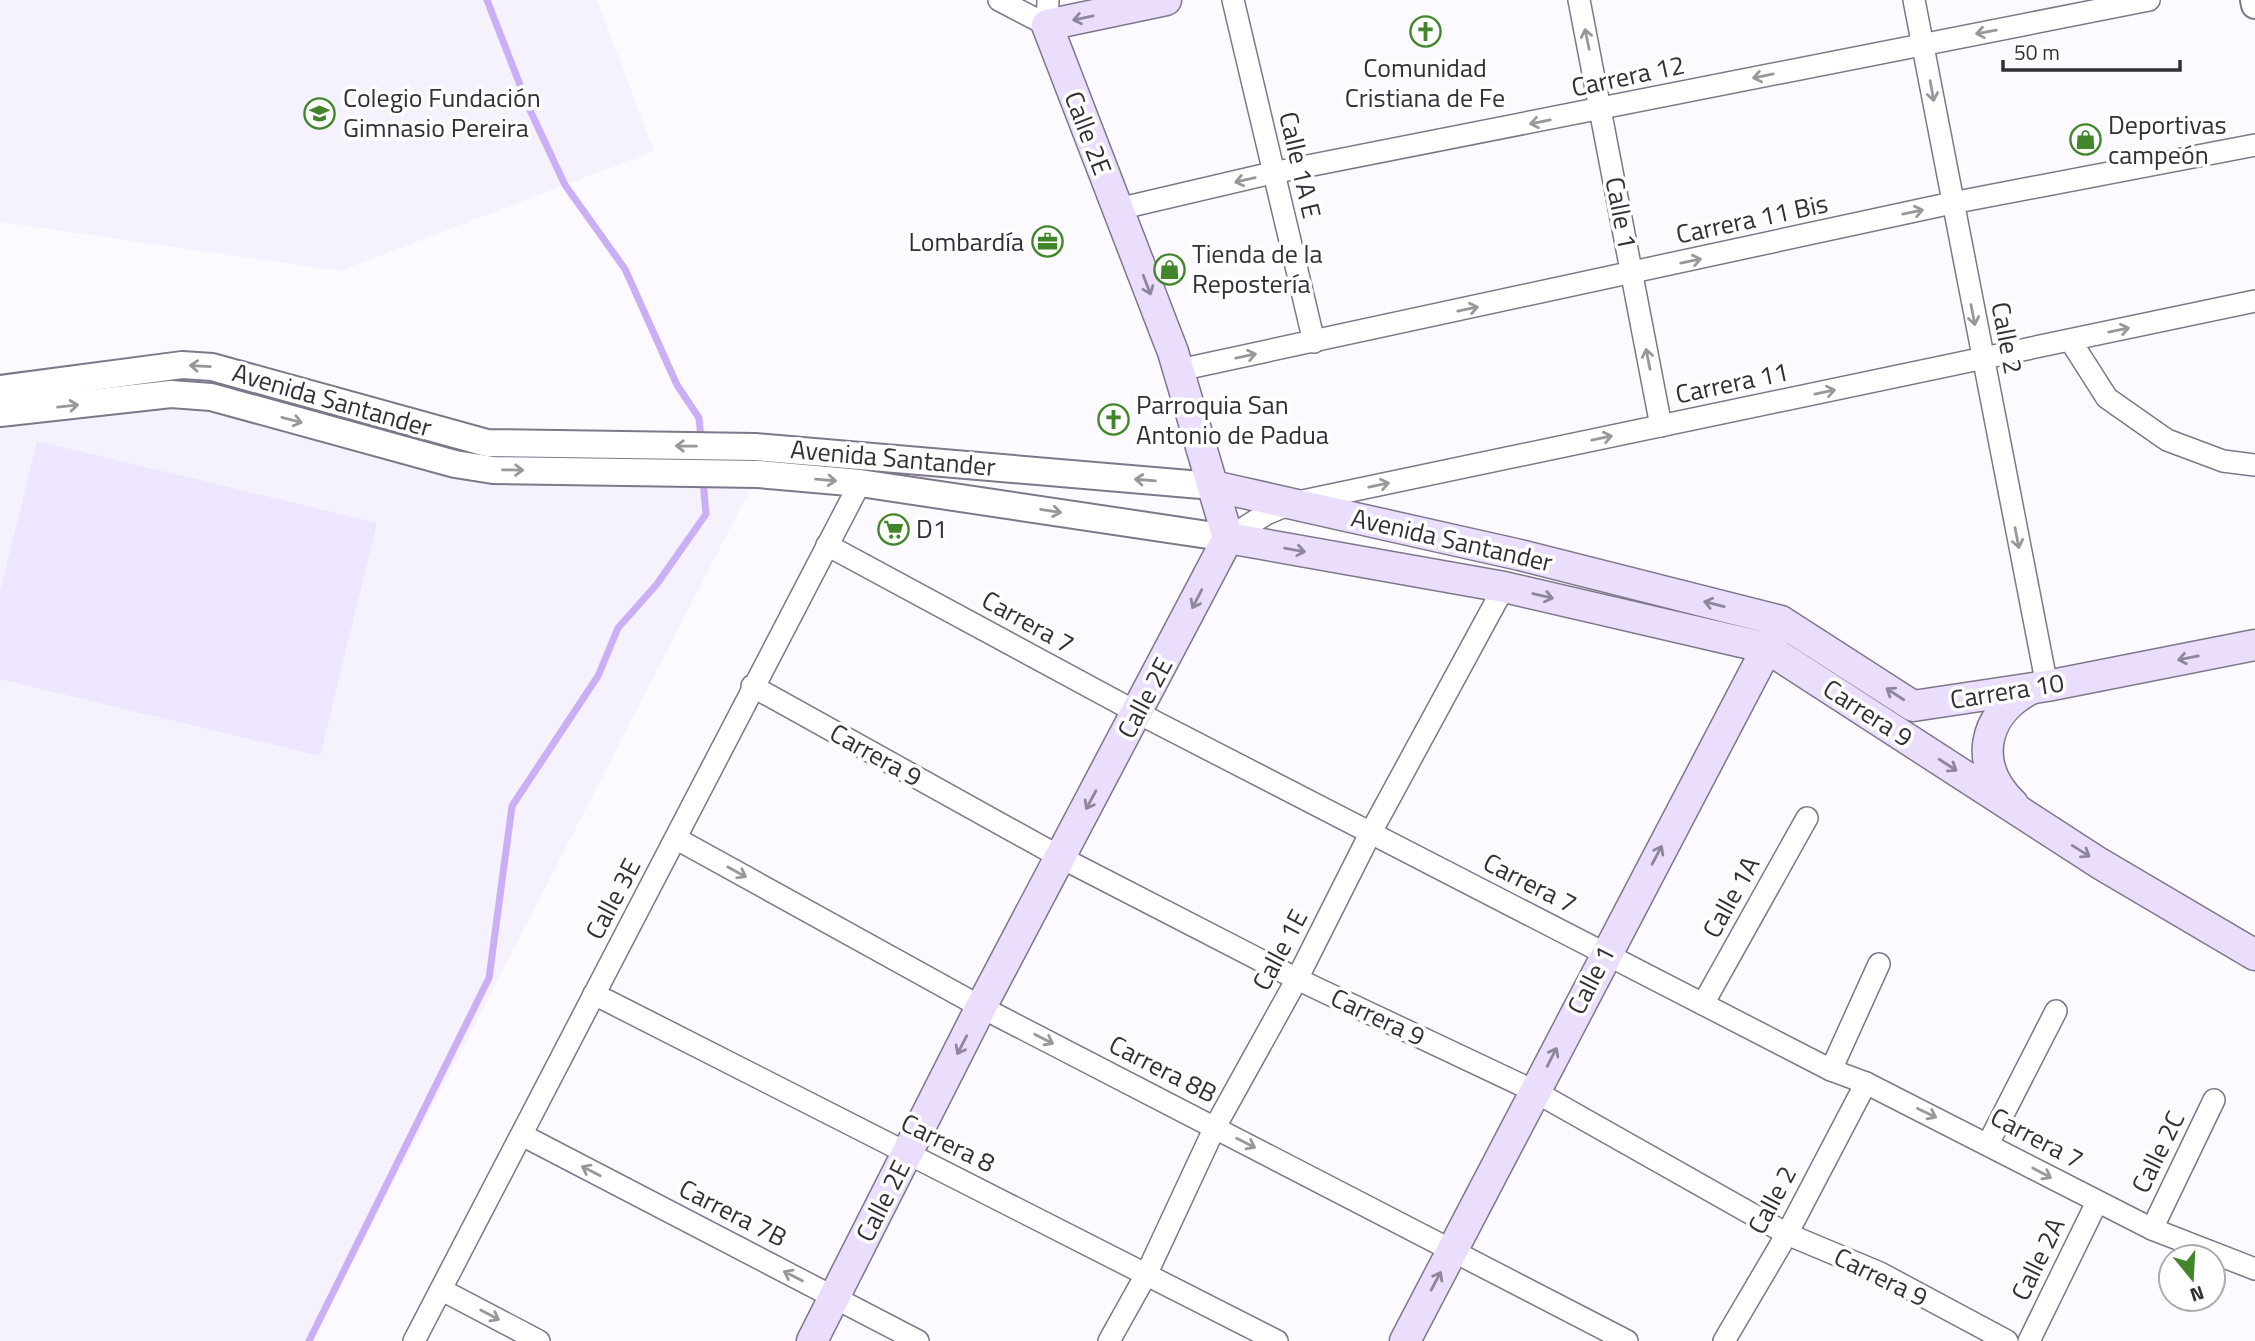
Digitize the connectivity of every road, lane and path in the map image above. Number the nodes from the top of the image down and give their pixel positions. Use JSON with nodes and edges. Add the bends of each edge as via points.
{"nodes":[{"id":1,"x":999,"y":0,"type":"edge"},
{"id":2,"x":1166,"y":0,"type":"edge"},
{"id":3,"x":1233,"y":0,"type":"edge"},
{"id":4,"x":1579,"y":0,"type":"edge"},
{"id":5,"x":1914,"y":0,"type":"edge"},
{"id":6,"x":2149,"y":0,"type":"edge"},
{"id":7,"x":2074,"y":8,"type":"edge"},
{"id":8,"x":1048,"y":13,"type":"edge"},
{"id":9,"x":1923,"y":43,"type":"junction"},
{"id":10,"x":1602,"y":110,"type":"junction"},
{"id":11,"x":2255,"y":145,"type":"edge"},
{"id":12,"x":1272,"y":173,"type":"junction"},
{"id":13,"x":1952,"y":203,"type":"junction"},
{"id":14,"x":1118,"y":209,"type":"junction"},
{"id":15,"x":1632,"y":274,"type":"junction"},
{"id":16,"x":2255,"y":301,"type":"edge"},
{"id":17,"x":2070,"y":340,"type":"junction"},
{"id":18,"x":1314,"y":342,"type":"junction"},
{"id":19,"x":1982,"y":359,"type":"junction"},
{"id":20,"x":1179,"y":370,"type":"junction"},
{"id":21,"x":0,"y":390,"type":"edge"},
{"id":22,"x":0,"y":413,"type":"edge"},
{"id":23,"x":1661,"y":426,"type":"junction"},
{"id":24,"x":2255,"y":465,"type":"edge"},
{"id":25,"x":860,"y":483,"type":"junction"},
{"id":26,"x":1213,"y":486,"type":"junction"},
{"id":27,"x":1293,"y":503,"type":"junction"},
{"id":28,"x":1228,"y":538,"type":"junction"},
{"id":29,"x":827,"y":545,"type":"junction"},
{"id":30,"x":1504,"y":587,"type":"junction"},
{"id":31,"x":1781,"y":621,"type":"junction"},
{"id":32,"x":2255,"y":645,"type":"edge"},
{"id":33,"x":1767,"y":648,"type":"junction"},
{"id":34,"x":752,"y":686,"type":"junction"},
{"id":35,"x":2047,"y":686,"type":"junction"},
{"id":36,"x":1138,"y":713,"type":"junction"},
{"id":37,"x":2024,"y":815,"type":"junction"},
{"id":38,"x":1807,"y":818,"type":"dead end"},
{"id":39,"x":1370,"y":834,"type":"junction"},
{"id":40,"x":677,"y":839,"type":"junction"},
{"id":41,"x":1060,"y":857,"type":"junction"},
{"id":42,"x":1605,"y":953,"type":"junction"},
{"id":43,"x":2255,"y":955,"type":"edge"},
{"id":44,"x":1879,"y":964,"type":"dead end"},
{"id":45,"x":1297,"y":979,"type":"junction"},
{"id":46,"x":594,"y":994,"type":"junction"},
{"id":47,"x":1703,"y":1004,"type":"junction"},
{"id":48,"x":981,"y":1007,"type":"junction"},
{"id":49,"x":2056,"y":1011,"type":"dead end"},
{"id":50,"x":1831,"y":1070,"type":"junction"},
{"id":51,"x":1866,"y":1083,"type":"junction"},
{"id":52,"x":1534,"y":1091,"type":"junction"},
{"id":53,"x":2214,"y":1100,"type":"dead end"},
{"id":54,"x":1215,"y":1127,"type":"junction"},
{"id":55,"x":522,"y":1135,"type":"junction"},
{"id":56,"x":1988,"y":1144,"type":"junction"},
{"id":57,"x":907,"y":1154,"type":"junction"},
{"id":58,"x":2097,"y":1202,"type":"junction"},
{"id":59,"x":2152,"y":1229,"type":"junction"},
{"id":60,"x":1787,"y":1234,"type":"junction"},
{"id":61,"x":1453,"y":1249,"type":"junction"},
{"id":62,"x":2255,"y":1269,"type":"edge"},
{"id":63,"x":1147,"y":1273,"type":"junction"},
{"id":64,"x":442,"y":1290,"type":"junction"},
{"id":65,"x":834,"y":1297,"type":"junction"},
{"id":66,"x":414,"y":1341,"type":"edge"},
{"id":67,"x":539,"y":1341,"type":"edge"},
{"id":68,"x":812,"y":1341,"type":"edge"},
{"id":69,"x":918,"y":1341,"type":"edge"},
{"id":70,"x":1109,"y":1341,"type":"edge"},
{"id":71,"x":1277,"y":1341,"type":"edge"},
{"id":72,"x":1405,"y":1341,"type":"edge"},
{"id":73,"x":1627,"y":1341,"type":"edge"},
{"id":74,"x":1724,"y":1341,"type":"edge"},
{"id":75,"x":2007,"y":1341,"type":"edge"},
{"id":76,"x":2029,"y":1341,"type":"edge"}],
"edges":[{"from":1,"to":8,"type":"street"},
{"from":2,"to":8,"type":"main road","one_way":true},
{"from":3,"to":12,"type":"street","name":"Calle 1A E"},
{"from":10,"to":4,"type":"street","name":"Calle 1","one_way":true},
{"from":5,"to":9,"type":"street","name":"Calle 2"},
{"from":6,"to":7,"type":"street","name":"Carrera 12"},
{"from":7,"to":9,"type":"street","name":"Carrera 12","one_way":true},
{"from":8,"to":14,"type":"main road","name":"Calle 2E"},
{"from":9,"to":10,"type":"street","name":"Carrera 12","one_way":true},
{"from":9,"to":13,"type":"street","name":"Calle 2","one_way":true},
{"from":10,"to":12,"type":"street","name":"Carrera 12","one_way":true},
{"from":10,"to":15,"type":"street","name":"Calle 1"},
{"from":11,"to":13,"type":"street","name":"Carrera 11 Bis"},
{"from":12,"to":14,"type":"street","name":"Carrera 12","one_way":true},
{"from":12,"to":18,"type":"street","name":"Calle 1A E"},
{"from":15,"to":13,"type":"street","name":"Carrera 11 Bis","one_way":true},
{"from":13,"to":19,"type":"street","name":"Calle 2","one_way":true},
{"from":14,"to":20,"type":"main road","name":"Calle 2E","one_way":true},
{"from":18,"to":15,"type":"street","name":"Carrera 11 Bis","one_way":true},
{"from":23,"to":15,"type":"street","name":"Calle 1","one_way":true},
{"from":17,"to":16,"type":"street","name":"Carrera 11","one_way":true},
{"from":17,"to":19,"type":"street","name":"Carrera 11"},
{"from":17,"to":24,"type":"street","via":[[2107,398],[2167,440],[2223,461]]},
{"from":20,"to":18,"type":"street","name":"Carrera 11 Bis","one_way":true},
{"from":23,"to":19,"type":"street","name":"Carrera 11","one_way":true},
{"from":19,"to":35,"type":"street","name":"Calle 2","one_way":true},
{"from":20,"to":26,"type":"main road","name":"Calle 2E"},
{"from":26,"to":21,"type":"street","name":"Avenida Santander","one_way":true,"via":[[755,447],[487,443],[212,367],[182,365]]},
{"from":22,"to":25,"type":"street","name":"Avenida Santander","one_way":true,"via":[[170,394],[211,397],[480,468],[758,474]]},
{"from":27,"to":23,"type":"street","name":"Carrera 11","one_way":true},
{"from":25,"to":28,"type":"street","name":"Avenida Santander","one_way":true},
{"from":25,"to":29,"type":"street","name":"Calle 3E"},
{"from":26,"to":27,"type":"main road","name":"Avenida Santander"},
{"from":26,"to":28,"type":"main road","name":"Calle 2E"},
{"from":27,"to":28,"type":"street","name":"Carrera 11"},
{"from":31,"to":27,"type":"main road","name":"Avenida Santander","one_way":true},
{"from":28,"to":30,"type":"main road","name":"Avenida Santander","one_way":true},
{"from":28,"to":36,"type":"main road","name":"Calle 2E","one_way":true},
{"from":29,"to":34,"type":"street","name":"Calle 3E"},
{"from":29,"to":36,"type":"street","name":"Carrera 7"},
{"from":30,"to":33,"type":"main road","name":"Avenida Santander","one_way":true},
{"from":30,"to":39,"type":"street","name":"Calle 1E"},
{"from":31,"to":33,"type":"main road","name":"Calle 1"},
{"from":35,"to":31,"type":"main road","name":"Carrera 10","one_way":true,"via":[[1913,706]]},
{"from":32,"to":35,"type":"main road","name":"Carrera 10","one_way":true},
{"from":33,"to":37,"type":"main road","name":"Carrera 9","one_way":true},
{"from":42,"to":33,"type":"main road","name":"Calle 1","one_way":true},
{"from":34,"to":40,"type":"street","name":"Calle 3E"},
{"from":34,"to":41,"type":"street","name":"Carrera 9"},
{"from":35,"to":37,"type":"main road","via":[[2014,698],[2001,711],[1986,743],[1997,783]]},
{"from":36,"to":39,"type":"street","name":"Carrera 7"},
{"from":36,"to":41,"type":"main road","name":"Calle 2E","one_way":true},
{"from":37,"to":43,"type":"main road","name":"Carrera 9","one_way":true},
{"from":38,"to":47,"type":"street","name":"Calle 1A"},
{"from":39,"to":42,"type":"street","name":"Carrera 7"},
{"from":39,"to":45,"type":"street","name":"Calle 1E"},
{"from":40,"to":46,"type":"street","name":"Calle 3E"},
{"from":40,"to":48,"type":"street","name":"Carrera 8B","one_way":true},
{"from":41,"to":45,"type":"street","name":"Carrera 9"},
{"from":41,"to":48,"type":"main road","name":"Calle 2E"},
{"from":42,"to":47,"type":"street","name":"Carrera 7"},
{"from":52,"to":42,"type":"main road","name":"Calle 1","one_way":true},
{"from":44,"to":50,"type":"street"},
{"from":45,"to":52,"type":"street","name":"Carrera 9"},
{"from":45,"to":54,"type":"street","name":"Calle 1E"},
{"from":46,"to":55,"type":"street","name":"Calle 3E"},
{"from":46,"to":57,"type":"street","name":"Carrera 8"},
{"from":47,"to":50,"type":"street","name":"Carrera 7"},
{"from":48,"to":54,"type":"street","name":"Carrera 8B","one_way":true},
{"from":48,"to":57,"type":"main road","name":"Calle 2E","one_way":true},
{"from":49,"to":56,"type":"street"},
{"from":50,"to":51,"type":"street","name":"Carrera 7"},
{"from":51,"to":56,"type":"street","name":"Carrera 7","one_way":true},
{"from":51,"to":60,"type":"street","name":"Calle 2"},
{"from":52,"to":60,"type":"street","name":"Carrera 9"},
{"from":52,"to":61,"type":"main road","name":"Calle 1"},
{"from":53,"to":59,"type":"street","name":"Calle 2C"},
{"from":54,"to":61,"type":"street","name":"Carrera 8B","one_way":true},
{"from":54,"to":63,"type":"street","name":"Calle 1E"},
{"from":55,"to":64,"type":"street","name":"Calle 3E"},
{"from":65,"to":55,"type":"street","name":"Carrera 7B","one_way":true},
{"from":56,"to":58,"type":"street","name":"Carrera 7","one_way":true},
{"from":57,"to":63,"type":"street","name":"Carrera 8"},
{"from":57,"to":65,"type":"main road","name":"Calle 2E"},
{"from":58,"to":59,"type":"street","name":"Carrera 7"},
{"from":58,"to":76,"type":"street","name":"Calle 2A"},
{"from":59,"to":62,"type":"street","name":"Carrera 7"},
{"from":60,"to":74,"type":"street","name":"Calle 2"},
{"from":60,"to":75,"type":"street","name":"Carrera 9","via":[[1880,1273]]},
{"from":72,"to":61,"type":"main road","name":"Calle 1","one_way":true},
{"from":61,"to":73,"type":"street","name":"Carrera 8B"},
{"from":63,"to":70,"type":"street","name":"Calle 1E"},
{"from":63,"to":71,"type":"street","name":"Carrera 8"},
{"from":64,"to":66,"type":"street","name":"Calle 3E"},
{"from":64,"to":67,"type":"street","one_way":true},
{"from":65,"to":68,"type":"main road","name":"Calle 2E"},
{"from":65,"to":69,"type":"street","name":"Carrera 7B"}]}
